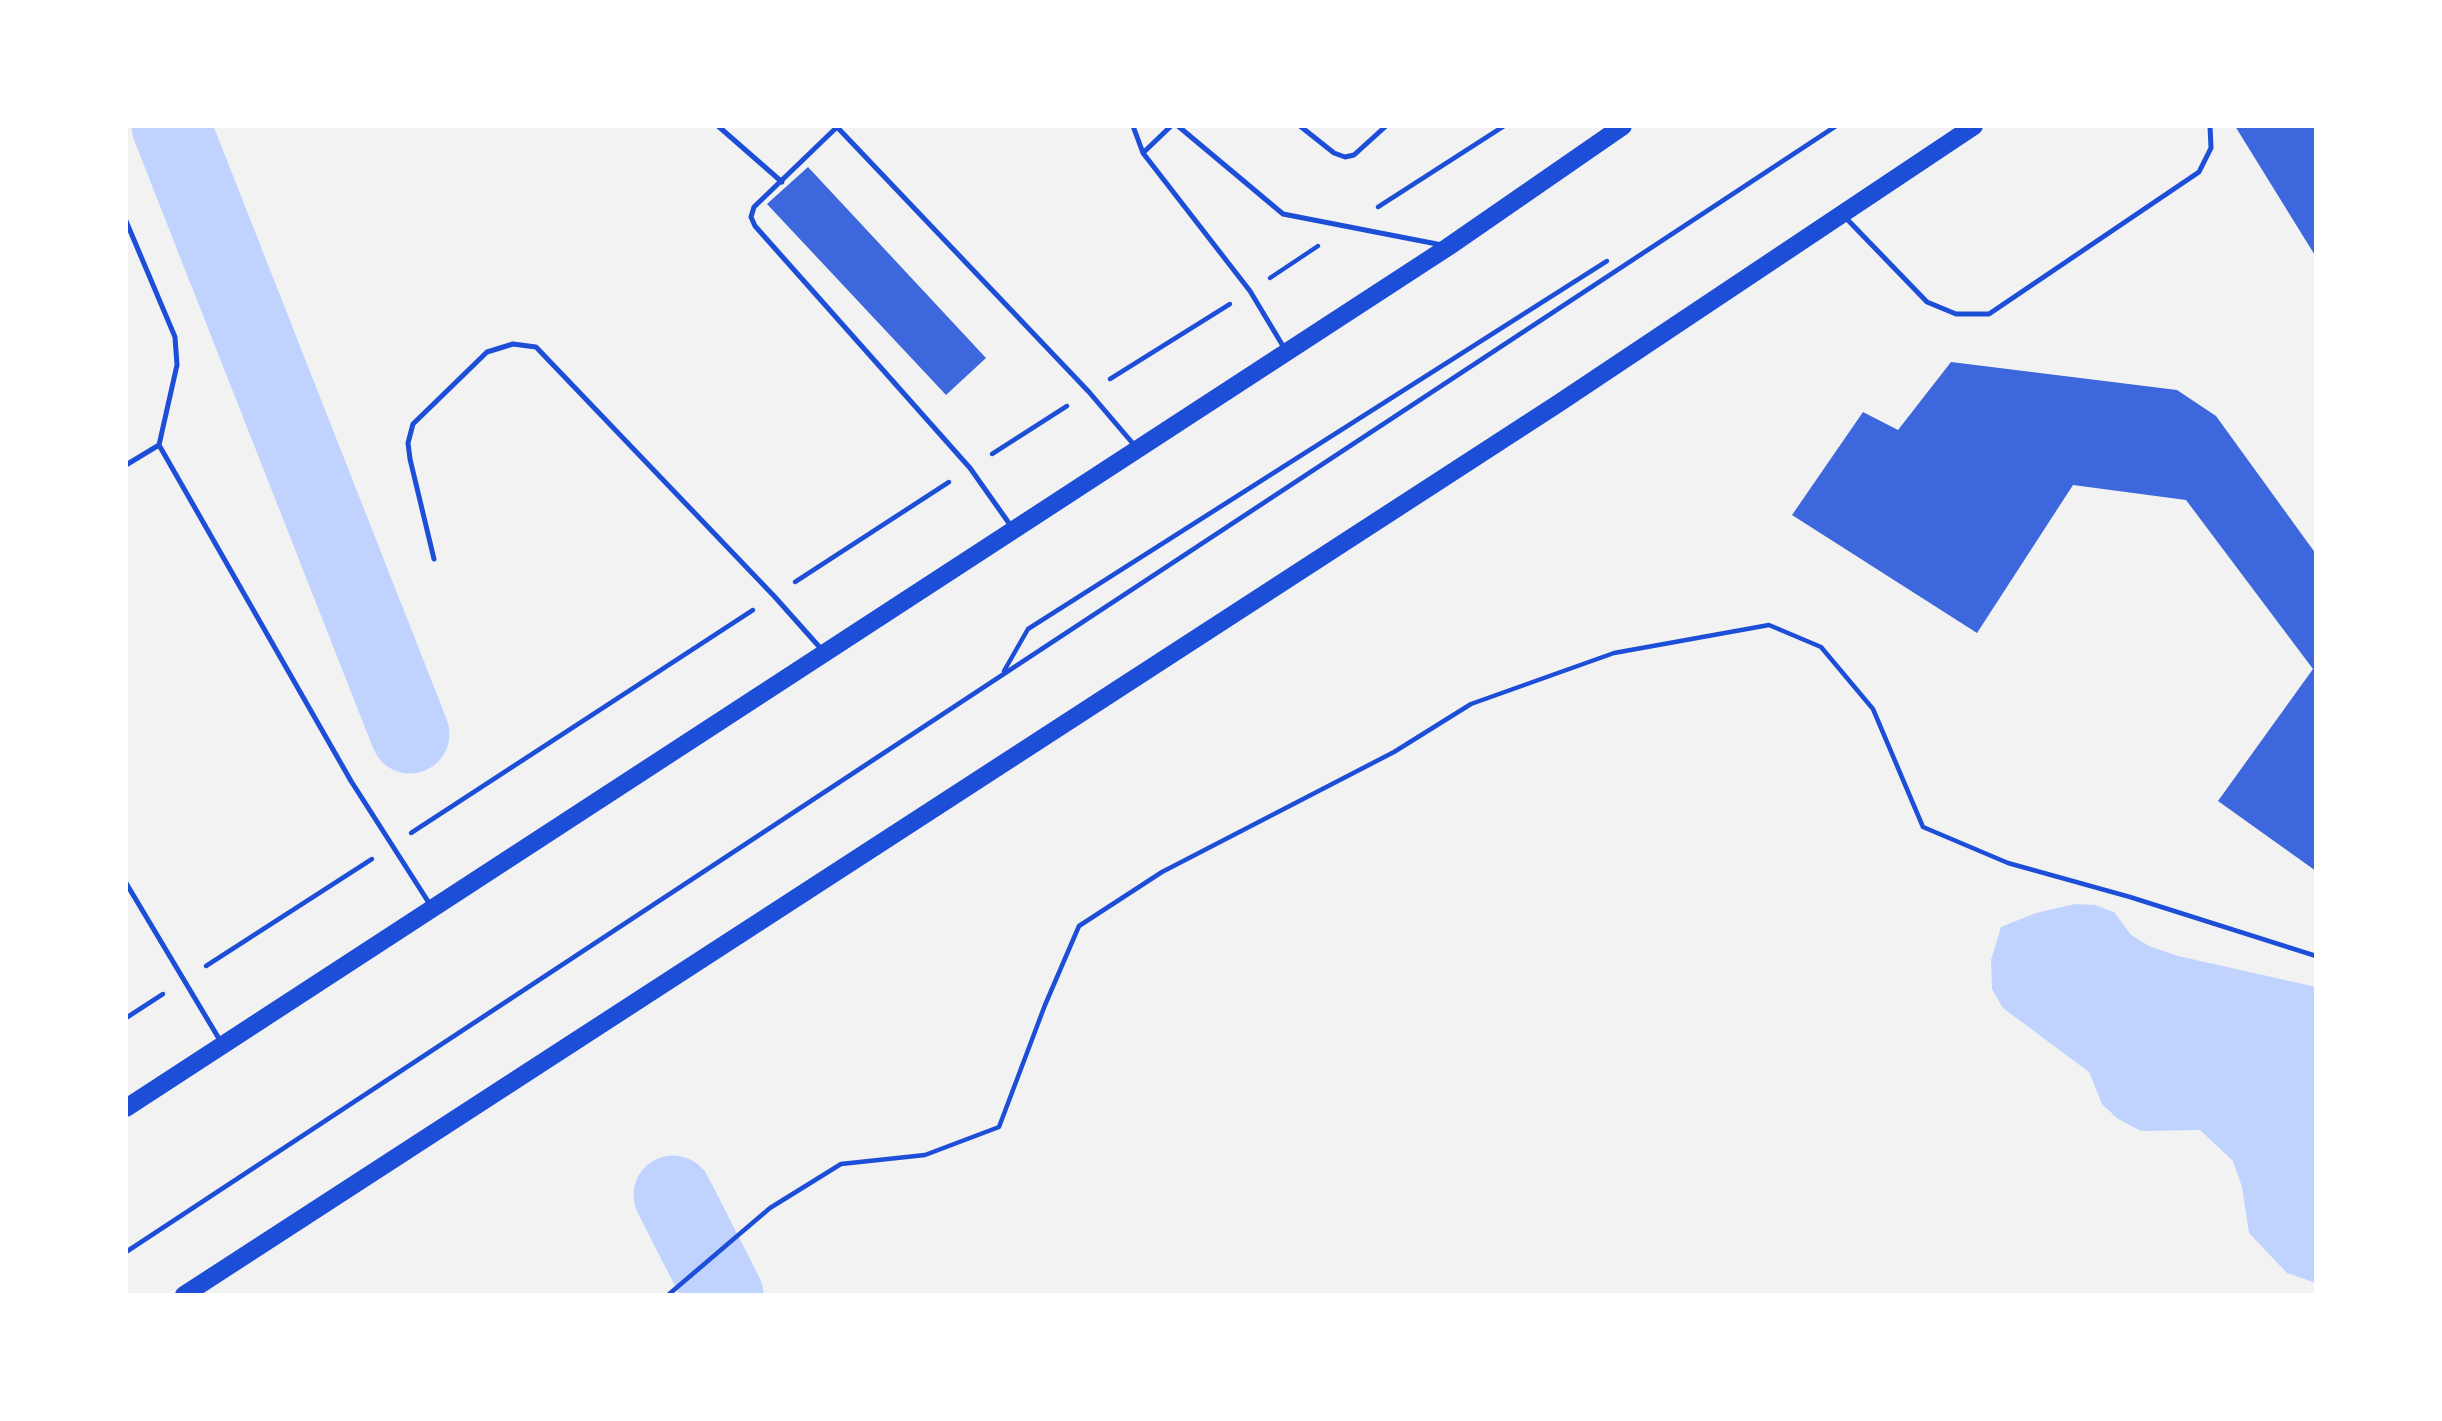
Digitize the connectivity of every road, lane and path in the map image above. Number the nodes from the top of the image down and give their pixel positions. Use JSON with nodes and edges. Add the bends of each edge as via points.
{"nodes":[{"id":1,"x":718,"y":126,"type":"edge"},
{"id":2,"x":1133,"y":126,"type":"edge"},
{"id":3,"x":1171,"y":126,"type":"edge"},
{"id":4,"x":1178,"y":126,"type":"edge"},
{"id":5,"x":1300,"y":126,"type":"edge"},
{"id":6,"x":1386,"y":126,"type":"edge"},
{"id":7,"x":1504,"y":126,"type":"edge"},
{"id":8,"x":1623,"y":126,"type":"edge"},
{"id":9,"x":1836,"y":126,"type":"edge"},
{"id":10,"x":1974,"y":126,"type":"edge"},
{"id":11,"x":2210,"y":126,"type":"edge"},
{"id":12,"x":836,"y":127,"type":"edge"},
{"id":13,"x":1143,"y":153,"type":"junction"},
{"id":14,"x":782,"y":182,"type":"junction"},
{"id":15,"x":1841,"y":213,"type":"junction"},
{"id":16,"x":126,"y":220,"type":"edge"},
{"id":17,"x":1351,"y":225,"type":"junction"},
{"id":18,"x":1448,"y":247,"type":"junction"},
{"id":19,"x":1607,"y":261,"type":"dead end"},
{"id":20,"x":1250,"y":291,"type":"junction"},
{"id":21,"x":1287,"y":352,"type":"junction"},
{"id":22,"x":1089,"y":393,"type":"junction"},
{"id":23,"x":159,"y":445,"type":"junction"},
{"id":24,"x":1137,"y":449,"type":"junction"},
{"id":25,"x":126,"y":465,"type":"edge"},
{"id":26,"x":970,"y":468,"type":"junction"},
{"id":27,"x":1013,"y":529,"type":"junction"},
{"id":28,"x":435,"y":559,"type":"dead end"},
{"id":29,"x":774,"y":596,"type":"junction"},
{"id":30,"x":824,"y":653,"type":"junction"},
{"id":31,"x":1003,"y":674,"type":"junction"},
{"id":32,"x":394,"y":844,"type":"junction"},
{"id":33,"x":126,"y":883,"type":"edge"},
{"id":34,"x":432,"y":908,"type":"junction"},
{"id":35,"x":2316,"y":956,"type":"edge"},
{"id":36,"x":185,"y":980,"type":"junction"},
{"id":37,"x":126,"y":1018,"type":"edge"},
{"id":38,"x":222,"y":1045,"type":"junction"},
{"id":39,"x":126,"y":1108,"type":"edge"},
{"id":40,"x":126,"y":1252,"type":"edge"},
{"id":41,"x":184,"y":1295,"type":"edge"},
{"id":42,"x":668,"y":1295,"type":"edge"}],
"edges":[{"from":1,"to":14,"type":"lane"},
{"from":2,"to":13,"type":"lane"},
{"from":3,"to":13,"type":"lane"},
{"from":4,"to":17,"type":"lane","via":[[1283,214]]},
{"from":5,"to":6,"type":"lane","via":[[1345,157],[1354,155]]},
{"from":7,"to":17,"type":"path"},
{"from":8,"to":18,"type":"main road"},
{"from":9,"to":31,"type":"path"},
{"from":10,"to":15,"type":"main road"},
{"from":11,"to":15,"type":"lane","via":[[2211,148],[2199,172],[1989,314],[1956,314],[1927,302]]},
{"from":12,"to":14,"type":"lane"},
{"from":12,"to":22,"type":"lane"},
{"from":13,"to":20,"type":"lane"},
{"from":14,"to":26,"type":"lane","via":[[754,207],[751,217],[755,226]]},
{"from":15,"to":41,"type":"main road","via":[[1524,426]]},
{"from":16,"to":23,"type":"lane","via":[[175,337],[177,366]]},
{"from":17,"to":18,"type":"lane"},
{"from":17,"to":20,"type":"path"},
{"from":18,"to":21,"type":"main road"},
{"from":19,"to":31,"type":"path","via":[[1028,629]]},
{"from":20,"to":21,"type":"lane"},
{"from":20,"to":22,"type":"path"},
{"from":21,"to":24,"type":"main road"},
{"from":22,"to":24,"type":"lane"},
{"from":22,"to":26,"type":"path"},
{"from":23,"to":25,"type":"lane"},
{"from":23,"to":32,"type":"lane","via":[[351,781]]},
{"from":24,"to":27,"type":"main road"},
{"from":26,"to":27,"type":"lane"},
{"from":26,"to":29,"type":"path"},
{"from":27,"to":30,"type":"main road"},
{"from":28,"to":29,"type":"lane","via":[[410,459],[413,424],[487,352],[513,344],[536,347]]},
{"from":29,"to":30,"type":"lane"},
{"from":29,"to":32,"type":"path"},
{"from":30,"to":34,"type":"main road"},
{"from":31,"to":40,"type":"path"},
{"from":32,"to":34,"type":"lane"},
{"from":32,"to":36,"type":"path"},
{"from":33,"to":36,"type":"lane"},
{"from":34,"to":38,"type":"main road"},
{"from":35,"to":42,"type":"path","via":[[2008,863],[1923,827],[1873,709],[1821,647],[1769,625],[1614,653],[1471,704],[1394,752],[1161,872],[1079,926],[999,1127],[925,1155],[841,1164],[770,1208]]},
{"from":36,"to":37,"type":"path"},
{"from":36,"to":38,"type":"lane"},
{"from":38,"to":39,"type":"main road"}]}
